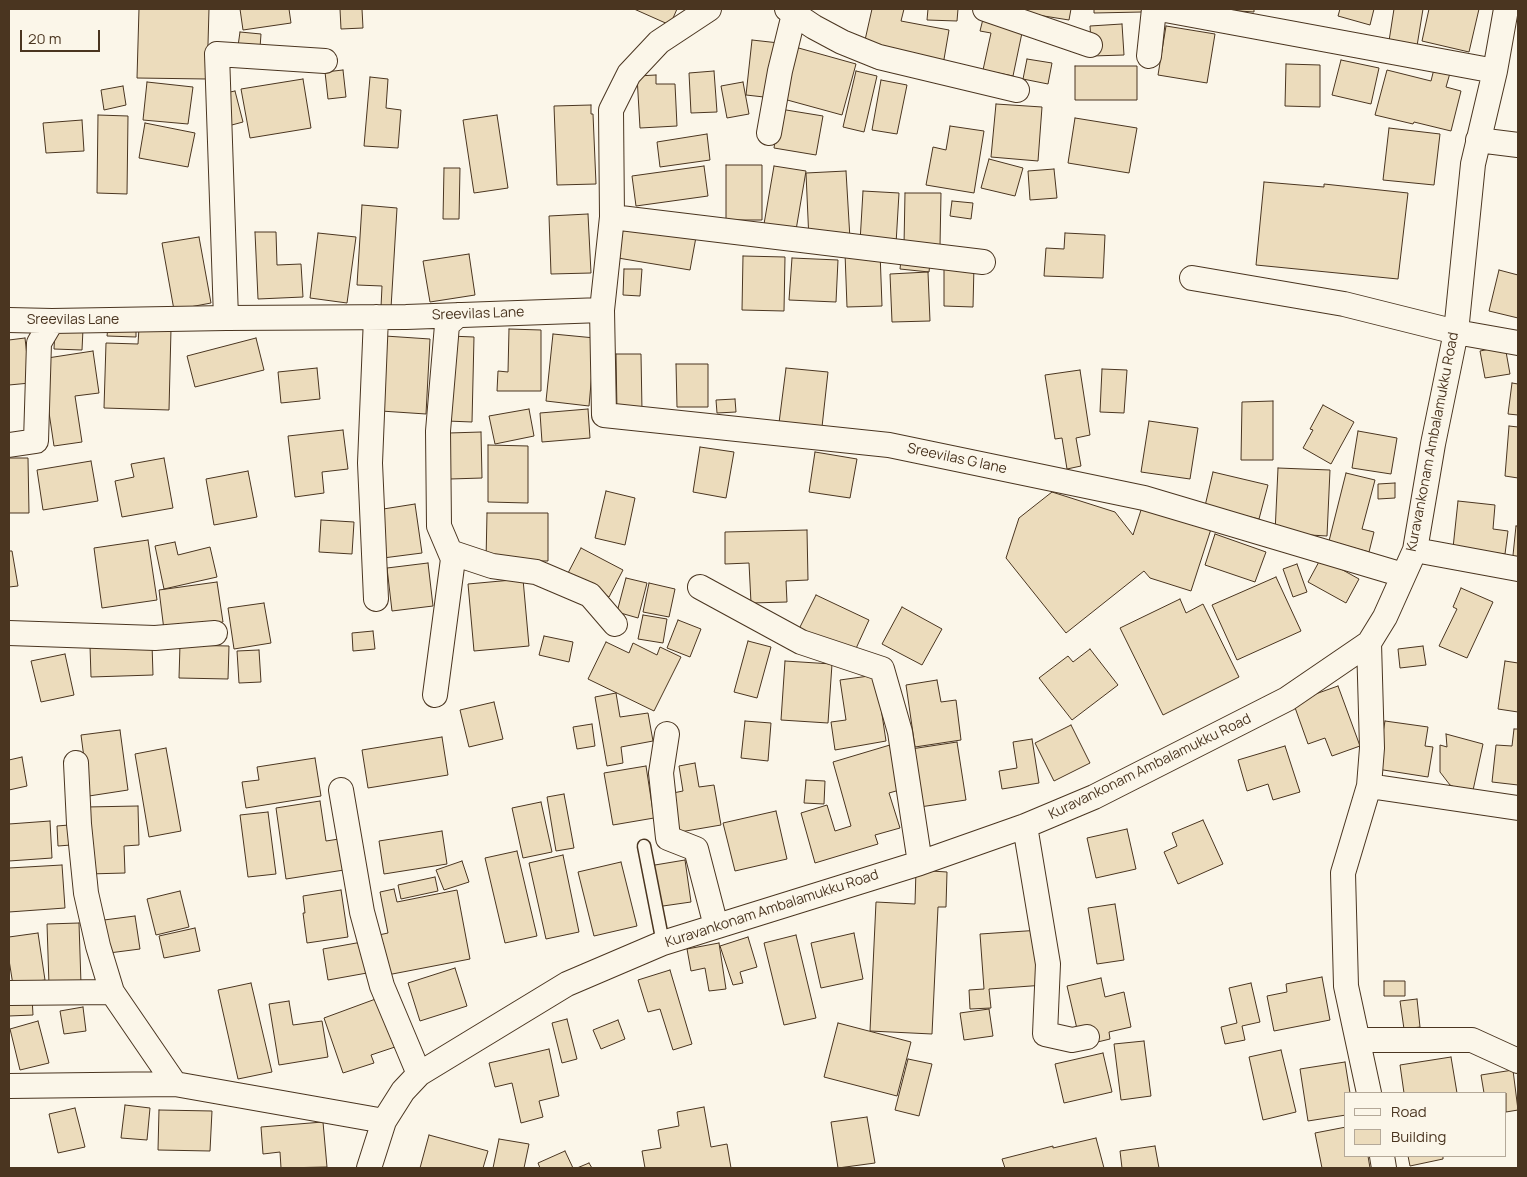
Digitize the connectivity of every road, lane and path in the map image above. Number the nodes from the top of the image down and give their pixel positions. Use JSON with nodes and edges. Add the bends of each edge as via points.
{"nodes":[{"id":1,"x":709,"y":9,"type":"edge"},
{"id":2,"x":985,"y":9,"type":"edge"},
{"id":3,"x":1154,"y":9,"type":"edge"},
{"id":4,"x":1160,"y":9,"type":"edge"},
{"id":5,"x":1506,"y":9,"type":"edge"},
{"id":6,"x":790,"y":11,"type":"edge"},
{"id":7,"x":1090,"y":44,"type":"dead end"},
{"id":8,"x":1149,"y":56,"type":"dead end"},
{"id":9,"x":325,"y":61,"type":"dead end"},
{"id":10,"x":1495,"y":71,"type":"junction"},
{"id":11,"x":1017,"y":90,"type":"dead end"},
{"id":12,"x":769,"y":133,"type":"dead end"},
{"id":13,"x":1478,"y":140,"type":"junction"},
{"id":14,"x":1518,"y":145,"type":"edge"},
{"id":15,"x":612,"y":217,"type":"junction"},
{"id":16,"x":983,"y":262,"type":"dead end"},
{"id":17,"x":1192,"y":278,"type":"dead end"},
{"id":18,"x":602,"y":310,"type":"junction"},
{"id":19,"x":458,"y":315,"type":"junction"},
{"id":20,"x":376,"y":317,"type":"junction"},
{"id":21,"x":226,"y":318,"type":"junction"},
{"id":22,"x":9,"y":320,"type":"edge"},
{"id":23,"x":52,"y":321,"type":"junction"},
{"id":24,"x":1456,"y":332,"type":"junction"},
{"id":25,"x":1518,"y":343,"type":"edge"},
{"id":26,"x":9,"y":445,"type":"edge"},
{"id":27,"x":1415,"y":550,"type":"junction"},
{"id":28,"x":450,"y":552,"type":"junction"},
{"id":29,"x":1518,"y":569,"type":"edge"},
{"id":30,"x":1403,"y":574,"type":"junction"},
{"id":31,"x":700,"y":587,"type":"dead end"},
{"id":32,"x":376,"y":598,"type":"dead end"},
{"id":33,"x":615,"y":624,"type":"dead end"},
{"id":34,"x":9,"y":633,"type":"edge"},
{"id":35,"x":215,"y":633,"type":"dead end"},
{"id":36,"x":1369,"y":643,"type":"junction"},
{"id":37,"x":435,"y":695,"type":"dead end"},
{"id":38,"x":667,"y":734,"type":"dead end"},
{"id":39,"x":76,"y":763,"type":"dead end"},
{"id":40,"x":1369,"y":786,"type":"junction"},
{"id":41,"x":341,"y":790,"type":"dead end"},
{"id":42,"x":1518,"y":808,"type":"edge"},
{"id":43,"x":1025,"y":826,"type":"junction"},
{"id":44,"x":644,"y":846,"type":"dead end"},
{"id":45,"x":920,"y":863,"type":"junction"},
{"id":46,"x":716,"y":926,"type":"junction"},
{"id":47,"x":663,"y":943,"type":"junction"},
{"id":48,"x":112,"y":992,"type":"junction"},
{"id":49,"x":9,"y":993,"type":"edge"},
{"id":50,"x":1086,"y":1037,"type":"dead end"},
{"id":51,"x":1358,"y":1040,"type":"junction"},
{"id":52,"x":1518,"y":1061,"type":"edge"},
{"id":53,"x":419,"y":1074,"type":"junction"},
{"id":54,"x":176,"y":1084,"type":"junction"},
{"id":55,"x":9,"y":1086,"type":"edge"},
{"id":56,"x":1369,"y":1092,"type":"edge"},
{"id":57,"x":384,"y":1121,"type":"junction"},
{"id":58,"x":376,"y":1166,"type":"edge"}],
"edges":[{"from":1,"to":15,"type":"street","via":[[659,42],[629,74],[611,110]]},
{"from":2,"to":7,"type":"street"},
{"from":3,"to":8,"type":"street"},
{"from":4,"to":10,"type":"street"},
{"from":5,"to":10,"type":"street","name":"Kuravankonam Ambalamukku Road"},
{"from":6,"to":11,"type":"street","via":[[814,28],[879,57]]},
{"from":6,"to":12,"type":"street"},
{"from":9,"to":21,"type":"street","via":[[217,54]]},
{"from":10,"to":13,"type":"street","name":"Kuravankonam Ambalamukku Road"},
{"from":13,"to":14,"type":"street"},
{"from":13,"to":24,"type":"street","name":"Kuravankonam Ambalamukku Road"},
{"from":15,"to":16,"type":"street"},
{"from":15,"to":18,"type":"street"},
{"from":17,"to":24,"type":"street","via":[[1344,304]]},
{"from":18,"to":19,"type":"street","name":"Sreevilas Lane"},
{"from":18,"to":30,"type":"street","name":"Sreevilas G lane","via":[[604,415],[889,445],[1144,498]]},
{"from":19,"to":20,"type":"street","name":"Sreevilas Lane"},
{"from":19,"to":28,"type":"street","via":[[447,325],[438,431],[439,526]]},
{"from":20,"to":21,"type":"street","name":"Sreevilas Lane"},
{"from":20,"to":32,"type":"street","via":[[370,462]]},
{"from":21,"to":23,"type":"street","name":"Sreevilas Lane"},
{"from":22,"to":23,"type":"street","name":"Sreevilas Lane"},
{"from":23,"to":26,"type":"street","via":[[39,343],[36,441]]},
{"from":24,"to":25,"type":"street"},
{"from":24,"to":27,"type":"street","name":"Kuravankonam Ambalamukku Road"},
{"from":27,"to":29,"type":"street"},
{"from":27,"to":30,"type":"street","name":"Kuravankonam Ambalamukku Road"},
{"from":28,"to":33,"type":"street","via":[[492,566],[536,572],[581,591],[590,595]]},
{"from":28,"to":37,"type":"street","via":[[453,559]]},
{"from":30,"to":36,"type":"street","name":"Kuravankonam Ambalamukku Road","via":[[1385,617]]},
{"from":31,"to":45,"type":"street","via":[[801,642],[882,669],[900,732]]},
{"from":34,"to":35,"type":"street","via":[[155,638]]},
{"from":36,"to":40,"type":"street","via":[[1372,748]]},
{"from":36,"to":43,"type":"street","name":"Kuravankonam Ambalamukku Road","via":[[1287,699],[1094,797]]},
{"from":38,"to":46,"type":"street","via":[[661,773],[668,838],[696,849]]},
{"from":39,"to":48,"type":"street","via":[[86,893]]},
{"from":40,"to":42,"type":"street"},
{"from":40,"to":51,"type":"street","via":[[1343,873],[1346,986]]},
{"from":41,"to":53,"type":"street","via":[[362,912],[382,986]]},
{"from":43,"to":45,"type":"street","name":"Kuravankonam Ambalamukku Road"},
{"from":43,"to":50,"type":"street","via":[[1048,964],[1045,1034],[1072,1040]]},
{"from":44,"to":47,"type":"lane"},
{"from":45,"to":46,"type":"street","name":"Kuravankonam Ambalamukku Road"},
{"from":46,"to":47,"type":"street","name":"Kuravankonam Ambalamukku Road"},
{"from":47,"to":53,"type":"street","name":"Kuravankonam Ambalamukku Road","via":[[567,984]]},
{"from":48,"to":49,"type":"street"},
{"from":48,"to":54,"type":"street"},
{"from":51,"to":52,"type":"street","via":[[1472,1040]]},
{"from":51,"to":56,"type":"street"},
{"from":53,"to":57,"type":"street","name":"Kuravankonam Ambalamukku Road","via":[[403,1091]]},
{"from":54,"to":55,"type":"street"},
{"from":54,"to":57,"type":"street"},
{"from":57,"to":58,"type":"street","name":"Kuravankonam Ambalamukku Road"}]}
